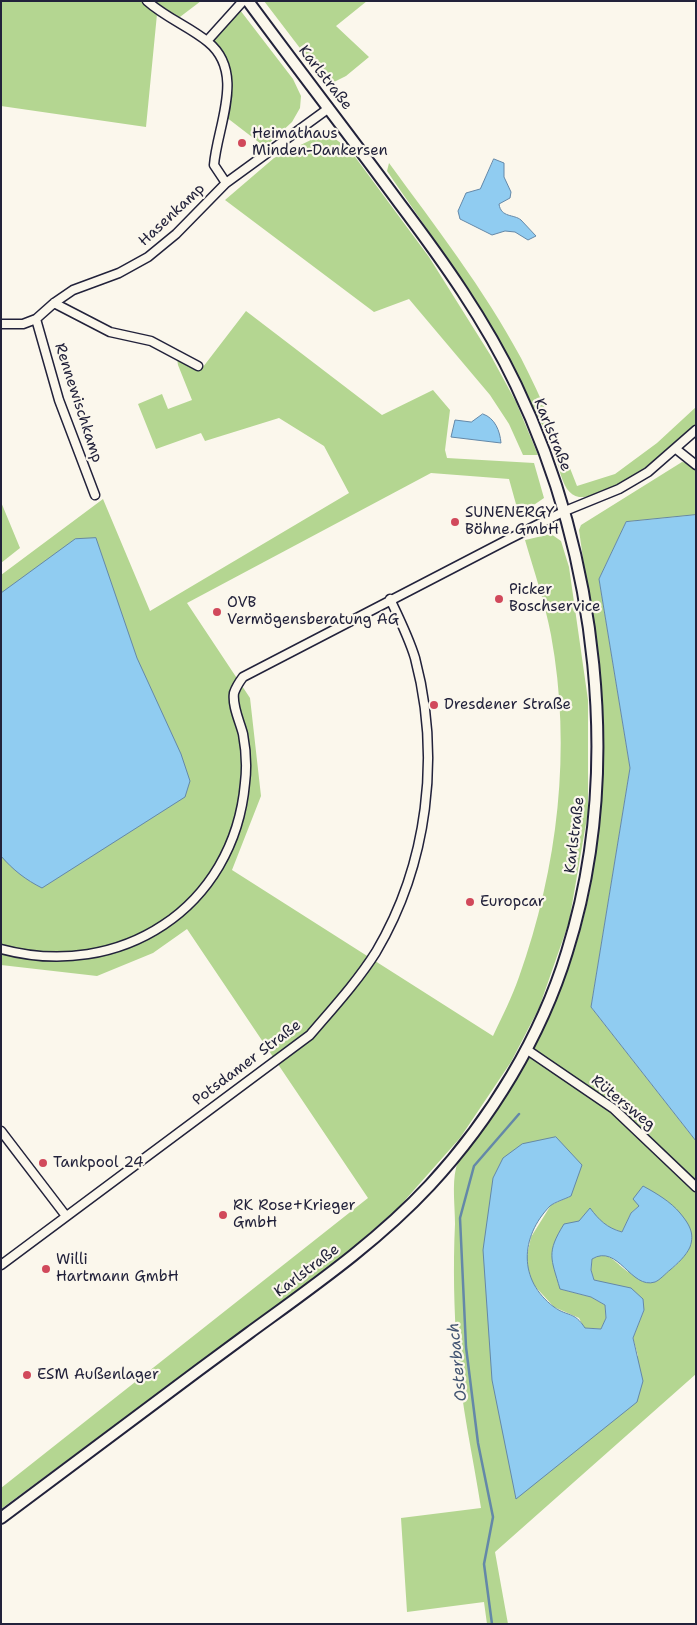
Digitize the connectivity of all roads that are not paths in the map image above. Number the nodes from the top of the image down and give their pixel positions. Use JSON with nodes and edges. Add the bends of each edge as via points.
{"nodes":[{"id":1,"x":147,"y":1,"type":"edge"},
{"id":2,"x":243,"y":1,"type":"edge"},
{"id":3,"x":248,"y":1,"type":"edge"},
{"id":4,"x":207,"y":41,"type":"junction"},
{"id":5,"x":329,"y":108,"type":"junction"},
{"id":6,"x":226,"y":182,"type":"junction"},
{"id":7,"x":54,"y":303,"type":"junction"},
{"id":8,"x":36,"y":319,"type":"junction"},
{"id":9,"x":1,"y":324,"type":"edge"},
{"id":10,"x":198,"y":366,"type":"dead end"},
{"id":11,"x":696,"y":430,"type":"edge"},
{"id":12,"x":676,"y":449,"type":"junction"},
{"id":13,"x":696,"y":465,"type":"edge"},
{"id":14,"x":95,"y":495,"type":"dead end"},
{"id":15,"x":565,"y":511,"type":"junction"},
{"id":16,"x":390,"y":599,"type":"junction"},
{"id":17,"x":1,"y":949,"type":"edge"},
{"id":18,"x":526,"y":1049,"type":"junction"},
{"id":19,"x":1,"y":1131,"type":"edge"},
{"id":20,"x":696,"y":1187,"type":"edge"},
{"id":21,"x":66,"y":1216,"type":"junction"},
{"id":22,"x":1,"y":1265,"type":"edge"},
{"id":23,"x":1,"y":1518,"type":"edge"}],
"edges":[{"from":1,"to":4,"type":"street","name":"Hasenkamp","via":[[166,17]]},
{"from":2,"to":4,"type":"street"},
{"from":3,"to":5,"type":"street","name":"Karlstraße"},
{"from":4,"to":6,"type":"street","name":"Hasenkamp","via":[[219,55],[226,74],[226,105],[214,165]]},
{"from":5,"to":6,"type":"street","name":"Hasenkamp"},
{"from":5,"to":15,"type":"street","name":"Karlstraße","via":[[460,286],[490,335],[516,385],[548,460]]},
{"from":6,"to":7,"type":"street","name":"Hasenkamp","via":[[176,234],[148,257],[119,273],[74,290]]},
{"from":7,"to":8,"type":"street","name":"Hasenkamp"},
{"from":7,"to":10,"type":"street","via":[[110,332],[151,341]]},
{"from":8,"to":9,"type":"street","name":"Hasenkamp","via":[[23,324]]},
{"from":8,"to":14,"type":"street","name":"Rennewischkamp","via":[[59,400]]},
{"from":11,"to":12,"type":"street"},
{"from":12,"to":13,"type":"street"},
{"from":12,"to":15,"type":"street","via":[[648,472],[619,489]]},
{"from":15,"to":16,"type":"street"},
{"from":15,"to":18,"type":"street","name":"Karlstraße","via":[[591,648],[597,749],[595,801],[589,858],[567,952]]},
{"from":16,"to":17,"type":"street","via":[[243,676],[234,694],[246,759],[242,807],[226,854],[198,896],[178,914],[156,930],[109,951],[66,957],[20,954]]},
{"from":16,"to":21,"type":"street","name":"Potsdamer Straße","via":[[416,665],[423,698],[428,760],[418,846],[400,903],[388,928],[358,978],[310,1035]]},
{"from":18,"to":20,"type":"street","name":"Rütersweg","via":[[614,1110]]},
{"from":18,"to":23,"type":"street","name":"Karlstraße","via":[[501,1092],[456,1156],[386,1228],[348,1260]]},
{"from":19,"to":21,"type":"street"},
{"from":21,"to":22,"type":"street","name":"Potsdamer Straße"}]}
